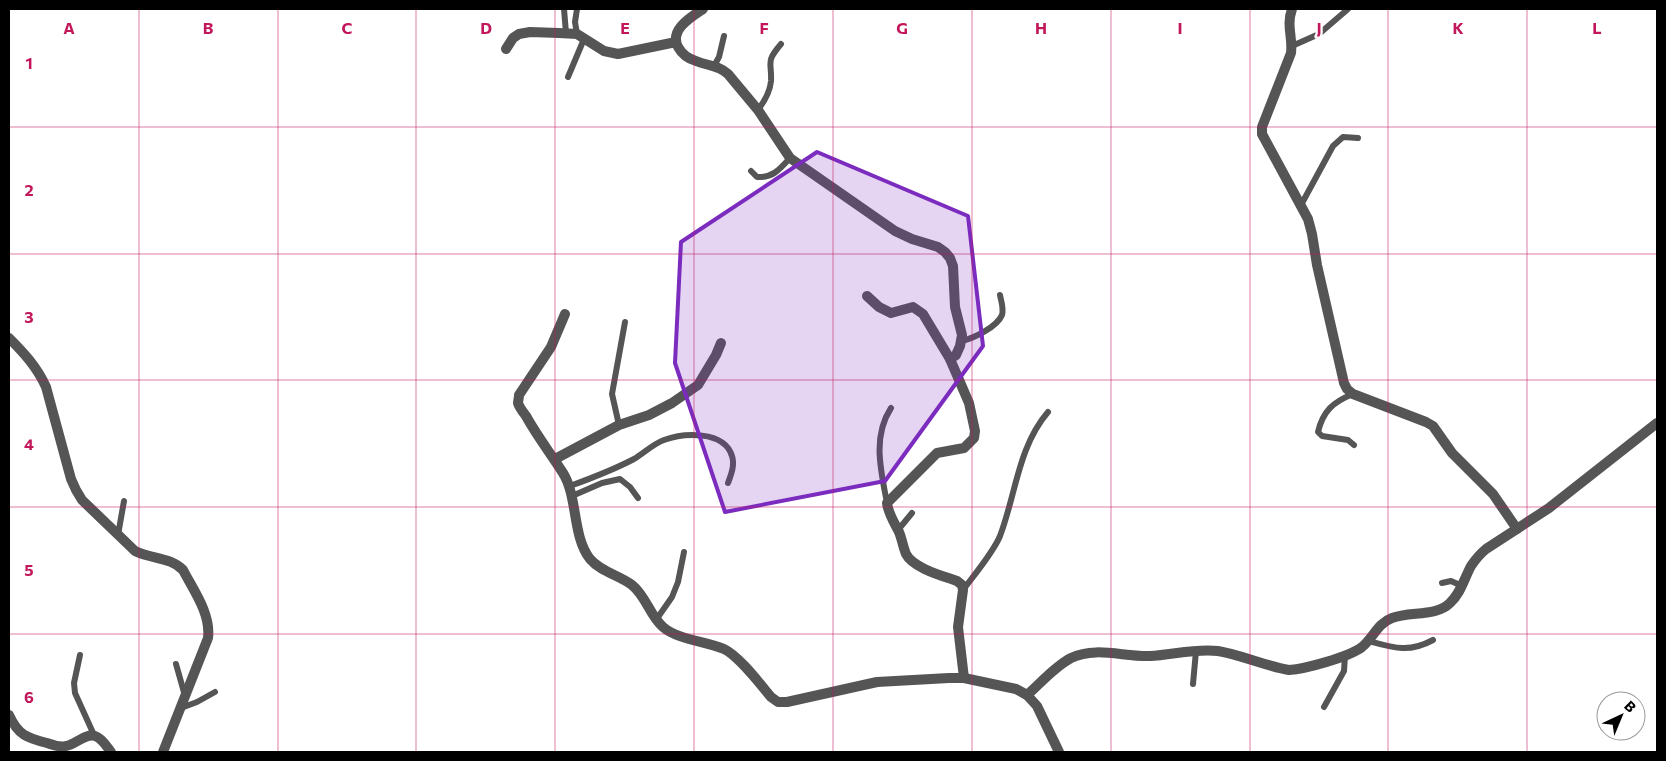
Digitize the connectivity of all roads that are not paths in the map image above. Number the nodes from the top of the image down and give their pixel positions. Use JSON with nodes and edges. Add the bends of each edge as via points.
{"nodes":[{"id":1,"x":564,"y":9,"type":"edge"},
{"id":2,"x":577,"y":9,"type":"edge"},
{"id":3,"x":703,"y":9,"type":"edge"},
{"id":4,"x":1292,"y":9,"type":"edge"},
{"id":5,"x":1348,"y":9,"type":"edge"},
{"id":6,"x":566,"y":33,"type":"junction"},
{"id":7,"x":580,"y":36,"type":"junction"},
{"id":8,"x":724,"y":36,"type":"dead end"},
{"id":9,"x":676,"y":42,"type":"junction"},
{"id":10,"x":781,"y":44,"type":"dead end"},
{"id":11,"x":1292,"y":46,"type":"junction"},
{"id":12,"x":506,"y":49,"type":"dead end"},
{"id":13,"x":714,"y":66,"type":"junction"},
{"id":14,"x":568,"y":76,"type":"dead end"},
{"id":15,"x":758,"y":110,"type":"junction"},
{"id":16,"x":1358,"y":138,"type":"dead end"},
{"id":17,"x":790,"y":158,"type":"junction"},
{"id":18,"x":751,"y":171,"type":"dead end"},
{"id":19,"x":1301,"y":205,"type":"junction"},
{"id":20,"x":1000,"y":295,"type":"dead end"},
{"id":21,"x":867,"y":296,"type":"dead end"},
{"id":22,"x":565,"y":314,"type":"dead end"},
{"id":23,"x":625,"y":322,"type":"dead end"},
{"id":24,"x":9,"y":338,"type":"edge"},
{"id":25,"x":962,"y":341,"type":"junction"},
{"id":26,"x":721,"y":343,"type":"dead end"},
{"id":27,"x":950,"y":360,"type":"junction"},
{"id":28,"x":1353,"y":394,"type":"junction"},
{"id":29,"x":891,"y":408,"type":"dead end"},
{"id":30,"x":1048,"y":412,"type":"dead end"},
{"id":31,"x":1657,"y":423,"type":"edge"},
{"id":32,"x":619,"y":425,"type":"junction"},
{"id":33,"x":1354,"y":445,"type":"dead end"},
{"id":34,"x":555,"y":459,"type":"junction"},
{"id":35,"x":728,"y":483,"type":"dead end"},
{"id":36,"x":571,"y":491,"type":"junction"},
{"id":37,"x":638,"y":498,"type":"dead end"},
{"id":38,"x":124,"y":501,"type":"dead end"},
{"id":39,"x":887,"y":503,"type":"junction"},
{"id":40,"x":912,"y":513,"type":"dead end"},
{"id":41,"x":1517,"y":529,"type":"junction"},
{"id":42,"x":898,"y":530,"type":"junction"},
{"id":43,"x":118,"y":535,"type":"junction"},
{"id":44,"x":684,"y":552,"type":"dead end"},
{"id":45,"x":1442,"y":583,"type":"dead end"},
{"id":46,"x":1462,"y":586,"type":"junction"},
{"id":47,"x":963,"y":590,"type":"junction"},
{"id":48,"x":656,"y":620,"type":"junction"},
{"id":49,"x":1369,"y":640,"type":"junction"},
{"id":50,"x":1433,"y":640,"type":"dead end"},
{"id":51,"x":1196,"y":651,"type":"junction"},
{"id":52,"x":80,"y":655,"type":"dead end"},
{"id":53,"x":1345,"y":655,"type":"junction"},
{"id":54,"x":176,"y":664,"type":"dead end"},
{"id":55,"x":964,"y":678,"type":"junction"},
{"id":56,"x":1193,"y":684,"type":"dead end"},
{"id":57,"x":215,"y":692,"type":"dead end"},
{"id":58,"x":1027,"y":695,"type":"junction"},
{"id":59,"x":185,"y":697,"type":"junction"},
{"id":60,"x":1324,"y":707,"type":"dead end"},
{"id":61,"x":181,"y":708,"type":"junction"},
{"id":62,"x":9,"y":715,"type":"edge"},
{"id":63,"x":94,"y":735,"type":"junction"},
{"id":64,"x":111,"y":752,"type":"edge"},
{"id":65,"x":163,"y":752,"type":"edge"},
{"id":66,"x":1059,"y":752,"type":"edge"}],
"edges":[{"from":1,"to":6,"type":"lane"},
{"from":2,"to":7,"type":"lane","via":[[575,22]]},
{"from":3,"to":9,"type":"street","via":[[682,25]]},
{"from":4,"to":11,"type":"street","via":[[1288,23]]},
{"from":5,"to":11,"type":"lane","via":[[1319,34]]},
{"from":6,"to":7,"type":"street"},
{"from":6,"to":12,"type":"street","via":[[519,34]]},
{"from":7,"to":9,"type":"street","via":[[604,51],[618,54]]},
{"from":7,"to":14,"type":"lane"},
{"from":8,"to":13,"type":"lane"},
{"from":9,"to":13,"type":"street","via":[[687,57]]},
{"from":10,"to":15,"type":"lane","via":[[769,63],[771,81],[766,100]]},
{"from":11,"to":19,"type":"street","via":[[1262,134]]},
{"from":13,"to":15,"type":"street","via":[[728,74]]},
{"from":15,"to":17,"type":"street"},
{"from":16,"to":19,"type":"lane","via":[[1343,137],[1333,146]]},
{"from":17,"to":18,"type":"lane","via":[[772,175],[757,177]]},
{"from":17,"to":25,"type":"street","via":[[895,231],[945,252],[953,266],[955,307]]},
{"from":19,"to":28,"type":"street","via":[[1312,234],[1344,383]]},
{"from":20,"to":25,"type":"lane","via":[[1001,316],[981,334]]},
{"from":21,"to":27,"type":"street","via":[[891,313],[913,307],[923,314]]},
{"from":22,"to":34,"type":"street","via":[[551,347],[519,395],[518,404]]},
{"from":23,"to":32,"type":"lane","via":[[612,394]]},
{"from":24,"to":43,"type":"street","via":[[40,373],[76,490]]},
{"from":25,"to":27,"type":"street"},
{"from":26,"to":32,"type":"street","via":[[698,385],[672,403]]},
{"from":27,"to":39,"type":"street","via":[[969,403],[974,438],[964,448],[937,453]]},
{"from":28,"to":33,"type":"lane","via":[[1339,400],[1324,415],[1318,432],[1322,436],[1348,440]]},
{"from":28,"to":41,"type":"street","via":[[1433,426],[1452,453],[1493,494]]},
{"from":29,"to":39,"type":"lane","via":[[881,434],[879,460]]},
{"from":30,"to":47,"type":"lane","via":[[1031,436],[999,538]]},
{"from":31,"to":41,"type":"street","via":[[1549,508]]},
{"from":32,"to":34,"type":"street"},
{"from":34,"to":36,"type":"street"},
{"from":35,"to":36,"type":"lane","via":[[733,466],[728,449],[707,436],[684,435],[662,441]]},
{"from":36,"to":37,"type":"lane","via":[[620,480]]},
{"from":36,"to":48,"type":"street","via":[[580,535],[591,560],[634,587]]},
{"from":38,"to":43,"type":"lane"},
{"from":39,"to":42,"type":"street"},
{"from":40,"to":42,"type":"lane"},
{"from":41,"to":46,"type":"street","via":[[1478,557]]},
{"from":42,"to":47,"type":"street","via":[[911,561],[957,581]]},
{"from":43,"to":59,"type":"street","via":[[135,551],[178,564],[206,616],[208,638]]},
{"from":44,"to":48,"type":"lane","via":[[672,597]]},
{"from":45,"to":46,"type":"lane","via":[[1451,581]]},
{"from":46,"to":49,"type":"street","via":[[1448,605],[1438,610],[1388,619]]},
{"from":47,"to":55,"type":"street","via":[[958,627]]},
{"from":48,"to":55,"type":"street","via":[[672,633],[726,650],[778,702],[877,682]]},
{"from":49,"to":50,"type":"lane","via":[[1405,649]]},
{"from":49,"to":53,"type":"street"},
{"from":51,"to":53,"type":"street","via":[[1224,652],[1289,670]]},
{"from":51,"to":56,"type":"lane"},
{"from":51,"to":58,"type":"street","via":[[1151,656],[1085,653],[1070,658]]},
{"from":52,"to":63,"type":"lane","via":[[75,693]]},
{"from":53,"to":60,"type":"lane","via":[[1344,670]]},
{"from":54,"to":59,"type":"lane"},
{"from":55,"to":58,"type":"street","via":[[1016,689]]},
{"from":57,"to":61,"type":"lane"},
{"from":58,"to":66,"type":"street"},
{"from":59,"to":61,"type":"street"},
{"from":61,"to":65,"type":"street"},
{"from":62,"to":63,"type":"street","via":[[20,733],[29,739],[62,747]]},
{"from":63,"to":64,"type":"street"}]}
